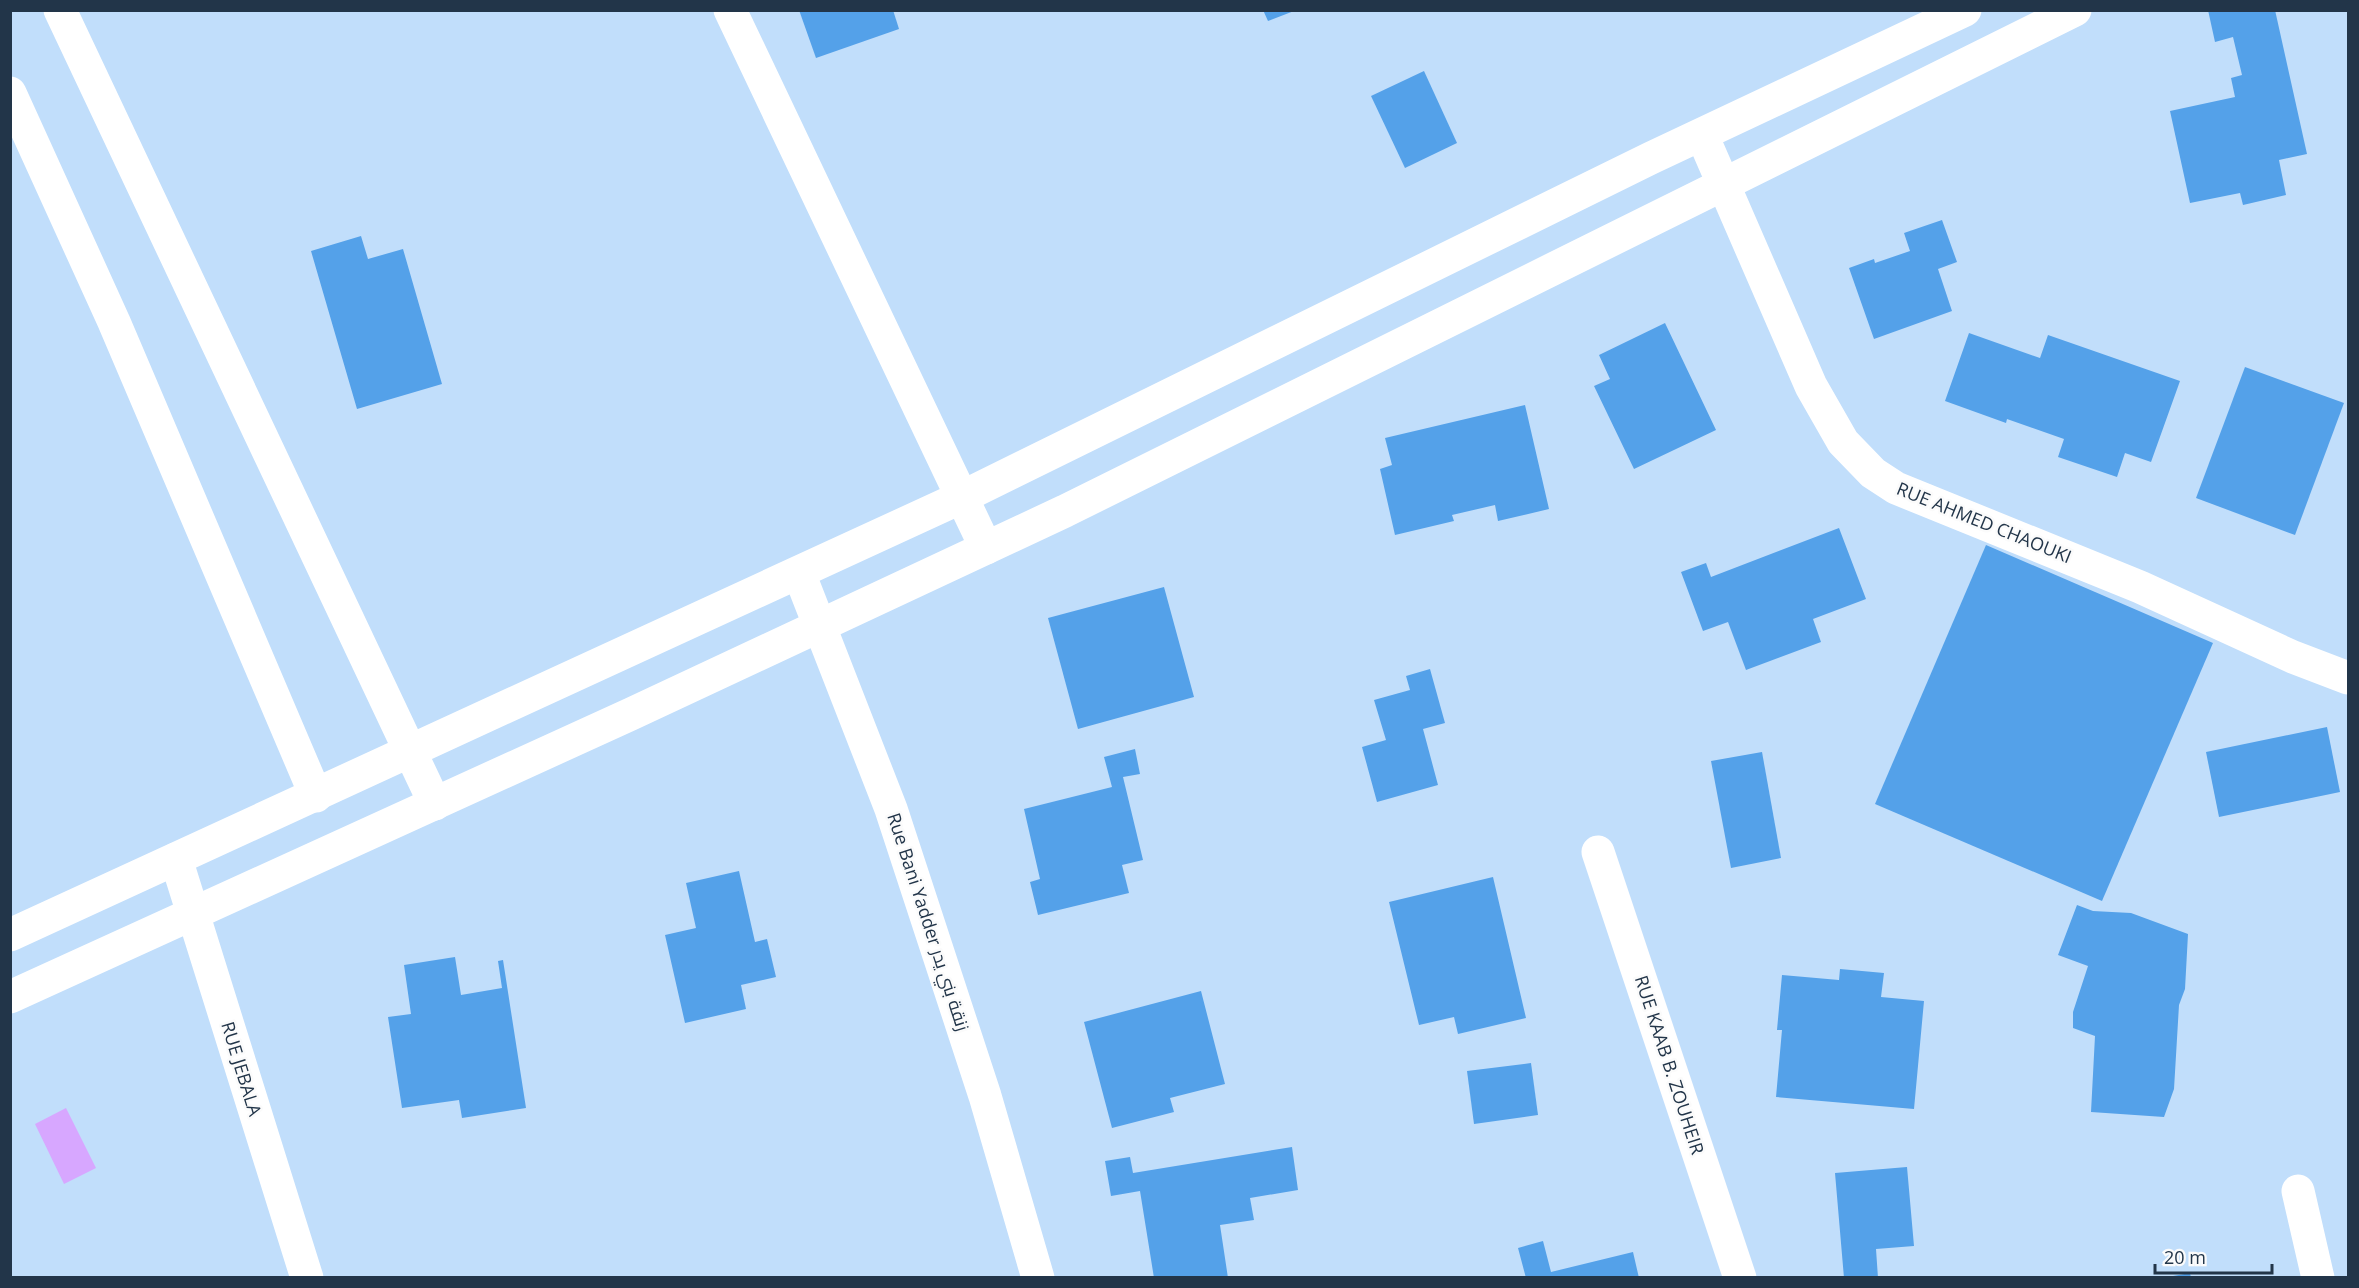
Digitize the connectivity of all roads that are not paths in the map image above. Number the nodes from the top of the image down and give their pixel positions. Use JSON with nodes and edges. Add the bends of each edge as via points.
{"nodes":[{"id":1,"x":60,"y":10,"type":"edge"},
{"id":2,"x":730,"y":10,"type":"edge"},
{"id":3,"x":1965,"y":10,"type":"edge"},
{"id":4,"x":2075,"y":10,"type":"edge"},
{"id":5,"x":10,"y":93,"type":"edge"},
{"id":6,"x":1702,"y":135,"type":"junction"},
{"id":7,"x":1724,"y":186,"type":"junction"},
{"id":8,"x":962,"y":497,"type":"junction"},
{"id":9,"x":986,"y":548,"type":"junction"},
{"id":10,"x":799,"y":573,"type":"junction"},
{"id":11,"x":820,"y":626,"type":"junction"},
{"id":12,"x":2349,"y":678,"type":"edge"},
{"id":13,"x":411,"y":752,"type":"junction"},
{"id":14,"x":316,"y":796,"type":"junction"},
{"id":15,"x":435,"y":804,"type":"junction"},
{"id":16,"x":1598,"y":852,"type":"dead end"},
{"id":17,"x":176,"y":860,"type":"junction"},
{"id":18,"x":193,"y":914,"type":"junction"},
{"id":19,"x":10,"y":935,"type":"edge"},
{"id":20,"x":10,"y":998,"type":"edge"},
{"id":21,"x":2298,"y":1191,"type":"dead end"},
{"id":22,"x":307,"y":1278,"type":"edge"},
{"id":23,"x":1038,"y":1278,"type":"edge"},
{"id":24,"x":1740,"y":1278,"type":"edge"},
{"id":25,"x":2318,"y":1278,"type":"edge"}],
"edges":[{"from":1,"to":13,"type":"street"},
{"from":2,"to":8,"type":"street"},
{"from":3,"to":6,"type":"street"},
{"from":4,"to":7,"type":"street"},
{"from":5,"to":14,"type":"street","via":[[114,322]]},
{"from":6,"to":7,"type":"street","name":"RUE AHMED CHAOUKI"},
{"from":6,"to":8,"type":"street"},
{"from":7,"to":9,"type":"street"},
{"from":7,"to":12,"type":"street","name":"RUE AHMED CHAOUKI","via":[[1811,386],[1842,442],[1873,473],[1896,488]]},
{"from":8,"to":9,"type":"street"},
{"from":8,"to":10,"type":"street"},
{"from":9,"to":11,"type":"street"},
{"from":10,"to":11,"type":"street","name":"Rue Bani Yadder زنقة بني يدر"},
{"from":10,"to":13,"type":"street"},
{"from":11,"to":15,"type":"street"},
{"from":11,"to":23,"type":"street","name":"Rue Bani Yadder زنقة بني يدر","via":[[895,820],[985,1096]]},
{"from":13,"to":14,"type":"street"},
{"from":13,"to":15,"type":"street"},
{"from":14,"to":17,"type":"street"},
{"from":15,"to":18,"type":"street"},
{"from":16,"to":24,"type":"street","name":"RUE KAAB B. ZOUHEIR"},
{"from":17,"to":18,"type":"street","name":"RUE JEBALA"},
{"from":17,"to":19,"type":"street"},
{"from":18,"to":20,"type":"street"},
{"from":18,"to":22,"type":"street","name":"RUE JEBALA"},
{"from":21,"to":25,"type":"street"}]}
